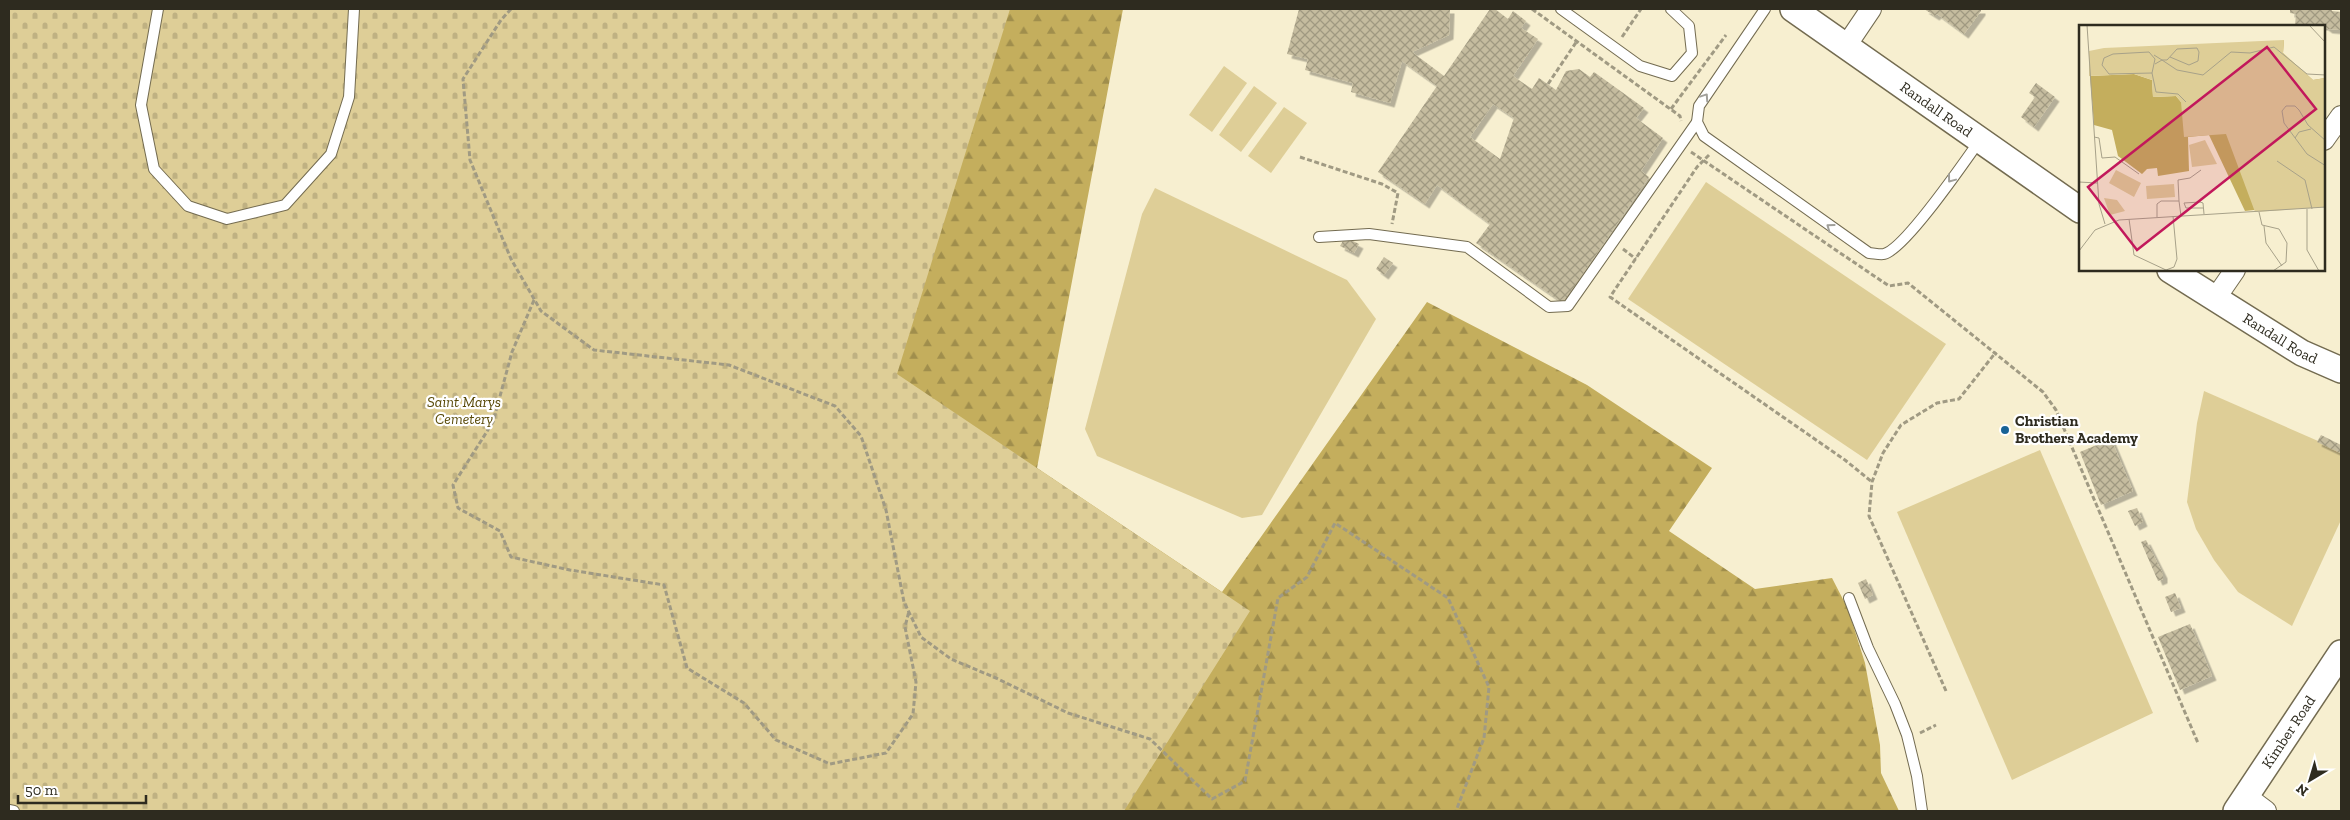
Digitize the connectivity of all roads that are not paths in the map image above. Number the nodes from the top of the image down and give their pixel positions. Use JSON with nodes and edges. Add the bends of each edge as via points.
{"nodes":[{"id":1,"x":158,"y":9,"type":"edge"},
{"id":2,"x":354,"y":9,"type":"edge"},
{"id":3,"x":1561,"y":9,"type":"edge"},
{"id":4,"x":1671,"y":9,"type":"edge"},
{"id":5,"x":1765,"y":9,"type":"edge"},
{"id":6,"x":1793,"y":9,"type":"edge"},
{"id":7,"x":1871,"y":9,"type":"edge"},
{"id":8,"x":1846,"y":46,"type":"junction"},
{"id":9,"x":2341,"y":116,"type":"edge"},
{"id":10,"x":1697,"y":122,"type":"junction"},
{"id":11,"x":2325,"y":139,"type":"edge"},
{"id":12,"x":1980,"y":140,"type":"junction"},
{"id":13,"x":2079,"y":209,"type":"edge"},
{"id":14,"x":1319,"y":237,"type":"dead end"},
{"id":15,"x":2172,"y":271,"type":"edge"},
{"id":16,"x":2234,"y":271,"type":"edge"},
{"id":17,"x":2215,"y":300,"type":"junction"},
{"id":18,"x":2341,"y":370,"type":"edge"},
{"id":19,"x":1849,"y":598,"type":"dead end"},
{"id":20,"x":2341,"y":653,"type":"edge"},
{"id":21,"x":2241,"y":803,"type":"edge"},
{"id":22,"x":9,"y":810,"type":"edge"},
{"id":23,"x":14,"y":811,"type":"edge"},
{"id":24,"x":1922,"y":811,"type":"edge"},
{"id":25,"x":2266,"y":811,"type":"edge"}],
"edges":[{"from":1,"to":2,"type":"lane","via":[[141,105],[154,169],[188,206],[228,219],[285,205],[331,154],[349,97]]},
{"from":3,"to":4,"type":"lane","via":[[1640,66],[1672,76],[1692,53],[1689,26]]},
{"from":10,"to":5,"type":"lane","one_way":true,"via":[[1699,106]]},
{"from":6,"to":8,"type":"street","name":"Randall Road"},
{"from":7,"to":8,"type":"street"},
{"from":8,"to":12,"type":"street","name":"Randall Road"},
{"from":9,"to":11,"type":"street"},
{"from":12,"to":10,"type":"lane","one_way":true,"via":[[1917,224],[1896,246],[1885,254],[1869,253],[1704,136]]},
{"from":10,"to":14,"type":"lane","via":[[1568,306],[1549,308],[1467,247],[1369,234]]},
{"from":12,"to":13,"type":"street","name":"Randall Road"},
{"from":15,"to":17,"type":"street","name":"Randall Road"},
{"from":16,"to":17,"type":"street"},
{"from":17,"to":18,"type":"street","name":"Randall Road","via":[[2302,353]]},
{"from":19,"to":24,"type":"lane","via":[[1908,738]]},
{"from":20,"to":21,"type":"street","name":"Kimber Road"},
{"from":21,"to":25,"type":"street"},
{"from":22,"to":23,"type":"lane"}]}
